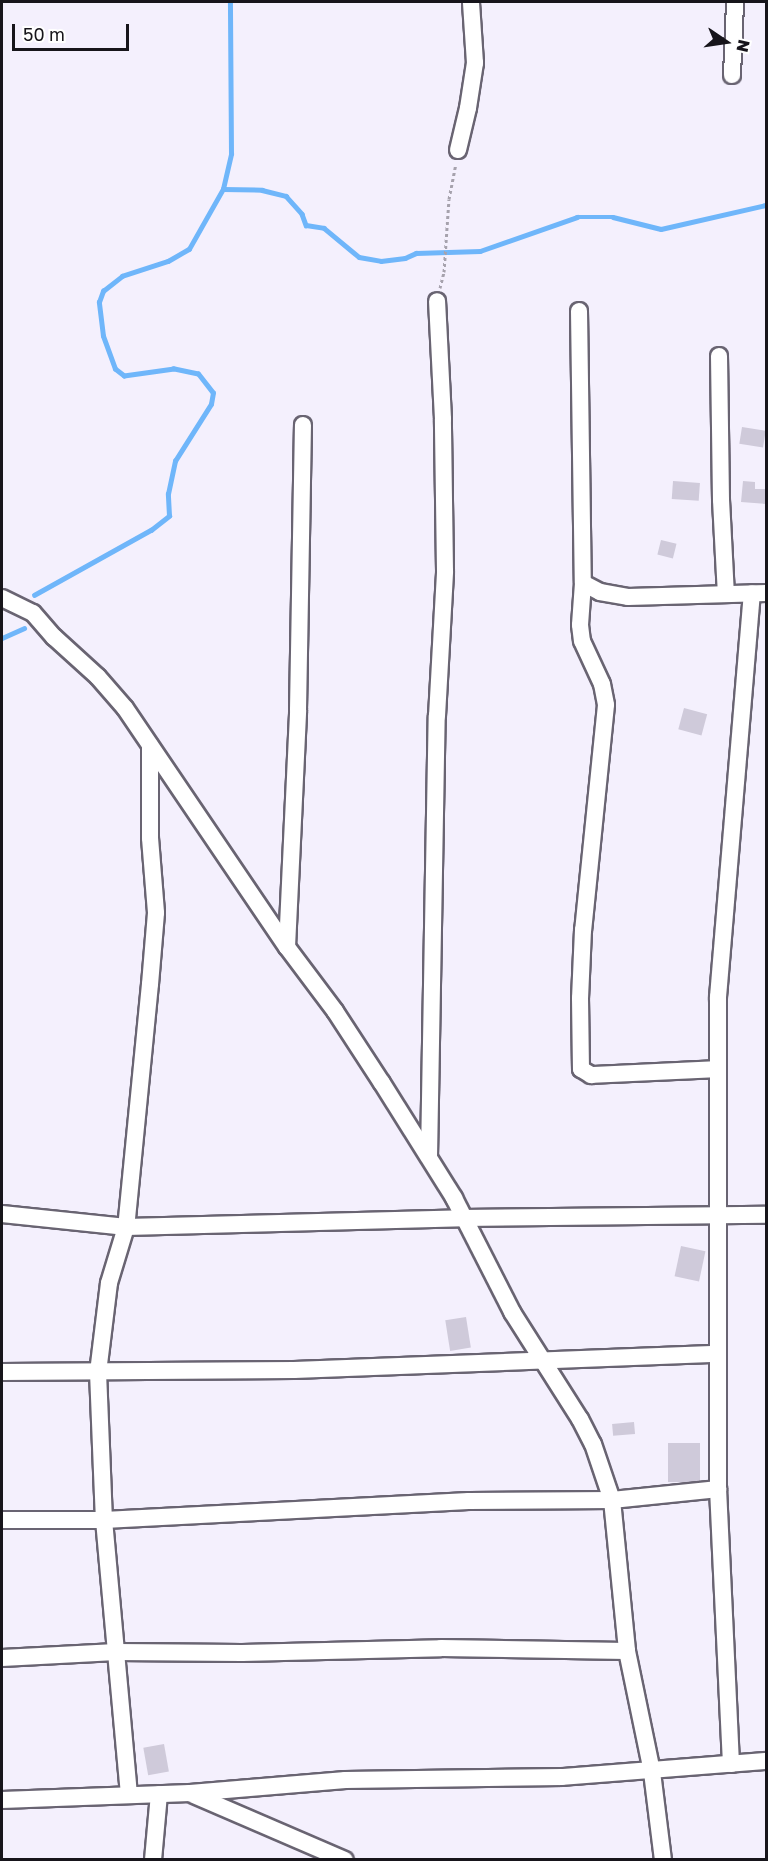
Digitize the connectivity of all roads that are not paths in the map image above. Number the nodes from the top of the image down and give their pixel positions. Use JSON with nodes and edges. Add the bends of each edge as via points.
{"nodes":[{"id":1,"x":471,"y":2,"type":"edge"},
{"id":2,"x":735,"y":2,"type":"edge"},
{"id":3,"x":732,"y":75,"type":"dead end"},
{"id":4,"x":458,"y":150,"type":"road end"},
{"id":5,"x":437,"y":301,"type":"road end"},
{"id":6,"x":579,"y":311,"type":"dead end"},
{"id":7,"x":719,"y":356,"type":"dead end"},
{"id":8,"x":303,"y":425,"type":"dead end"},
{"id":9,"x":583,"y":583,"type":"junction"},
{"id":10,"x":759,"y":593,"type":"edge"},
{"id":11,"x":726,"y":594,"type":"junction"},
{"id":12,"x":2,"y":598,"type":"edge"},
{"id":13,"x":150,"y":746,"type":"junction"},
{"id":14,"x":287,"y":947,"type":"junction"},
{"id":15,"x":717,"y":1069,"type":"junction"},
{"id":16,"x":429,"y":1157,"type":"junction"},
{"id":17,"x":2,"y":1214,"type":"edge"},
{"id":18,"x":719,"y":1215,"type":"junction"},
{"id":19,"x":766,"y":1215,"type":"edge"},
{"id":20,"x":463,"y":1218,"type":"junction"},
{"id":21,"x":126,"y":1227,"type":"junction"},
{"id":22,"x":718,"y":1354,"type":"junction"},
{"id":23,"x":543,"y":1359,"type":"junction"},
{"id":24,"x":2,"y":1372,"type":"edge"},
{"id":25,"x":99,"y":1372,"type":"junction"},
{"id":26,"x":718,"y":1489,"type":"junction"},
{"id":27,"x":612,"y":1500,"type":"junction"},
{"id":28,"x":2,"y":1520,"type":"edge"},
{"id":29,"x":104,"y":1520,"type":"junction"},
{"id":30,"x":627,"y":1651,"type":"junction"},
{"id":31,"x":116,"y":1652,"type":"junction"},
{"id":32,"x":2,"y":1658,"type":"edge"},
{"id":33,"x":766,"y":1761,"type":"edge"},
{"id":34,"x":731,"y":1764,"type":"junction"},
{"id":35,"x":652,"y":1772,"type":"junction"},
{"id":36,"x":190,"y":1793,"type":"junction"},
{"id":37,"x":129,"y":1794,"type":"junction"},
{"id":38,"x":159,"y":1794,"type":"junction"},
{"id":39,"x":2,"y":1800,"type":"edge"},
{"id":40,"x":153,"y":1860,"type":"edge"},
{"id":41,"x":345,"y":1860,"type":"edge"},
{"id":42,"x":663,"y":1860,"type":"edge"}],
"edges":[{"from":1,"to":4,"type":"street","via":[[475,63]]},
{"from":2,"to":3,"type":"street"},
{"from":5,"to":16,"type":"street","via":[[445,571],[437,716]]},
{"from":6,"to":9,"type":"street"},
{"from":7,"to":11,"type":"street"},
{"from":8,"to":14,"type":"street","via":[[298,710]]},
{"from":9,"to":11,"type":"street","via":[[600,592],[628,597]]},
{"from":9,"to":15,"type":"street","via":[[582,641],[602,684],[606,705],[583,930],[581,1069],[591,1075]]},
{"from":10,"to":11,"type":"street"},
{"from":10,"to":15,"type":"street","via":[[718,997]]},
{"from":12,"to":13,"type":"street","via":[[33,613],[54,638],[98,677]]},
{"from":13,"to":14,"type":"street"},
{"from":13,"to":21,"type":"street","via":[[150,838],[156,913]]},
{"from":14,"to":16,"type":"street","via":[[335,1011]]},
{"from":15,"to":18,"type":"street"},
{"from":16,"to":20,"type":"street"},
{"from":17,"to":21,"type":"street"},
{"from":18,"to":19,"type":"street"},
{"from":18,"to":20,"type":"street"},
{"from":18,"to":22,"type":"street"},
{"from":20,"to":21,"type":"street"},
{"from":20,"to":23,"type":"street","via":[[512,1312]]},
{"from":21,"to":25,"type":"street","via":[[109,1283]]},
{"from":22,"to":23,"type":"street"},
{"from":22,"to":26,"type":"street"},
{"from":23,"to":25,"type":"street","via":[[294,1370]]},
{"from":23,"to":27,"type":"street","via":[[593,1444]]},
{"from":24,"to":25,"type":"street"},
{"from":25,"to":29,"type":"street"},
{"from":26,"to":27,"type":"street"},
{"from":26,"to":34,"type":"street"},
{"from":27,"to":29,"type":"street","via":[[469,1501]]},
{"from":27,"to":30,"type":"street"},
{"from":28,"to":29,"type":"street"},
{"from":29,"to":31,"type":"street"},
{"from":30,"to":31,"type":"street","via":[[441,1648]]},
{"from":30,"to":35,"type":"street"},
{"from":31,"to":32,"type":"street"},
{"from":31,"to":37,"type":"street"},
{"from":33,"to":34,"type":"street"},
{"from":34,"to":35,"type":"street"},
{"from":35,"to":36,"type":"street","via":[[345,1780]]},
{"from":35,"to":42,"type":"street"},
{"from":36,"to":38,"type":"street"},
{"from":36,"to":41,"type":"street"},
{"from":37,"to":38,"type":"street"},
{"from":37,"to":39,"type":"street"},
{"from":38,"to":40,"type":"street"}]}
